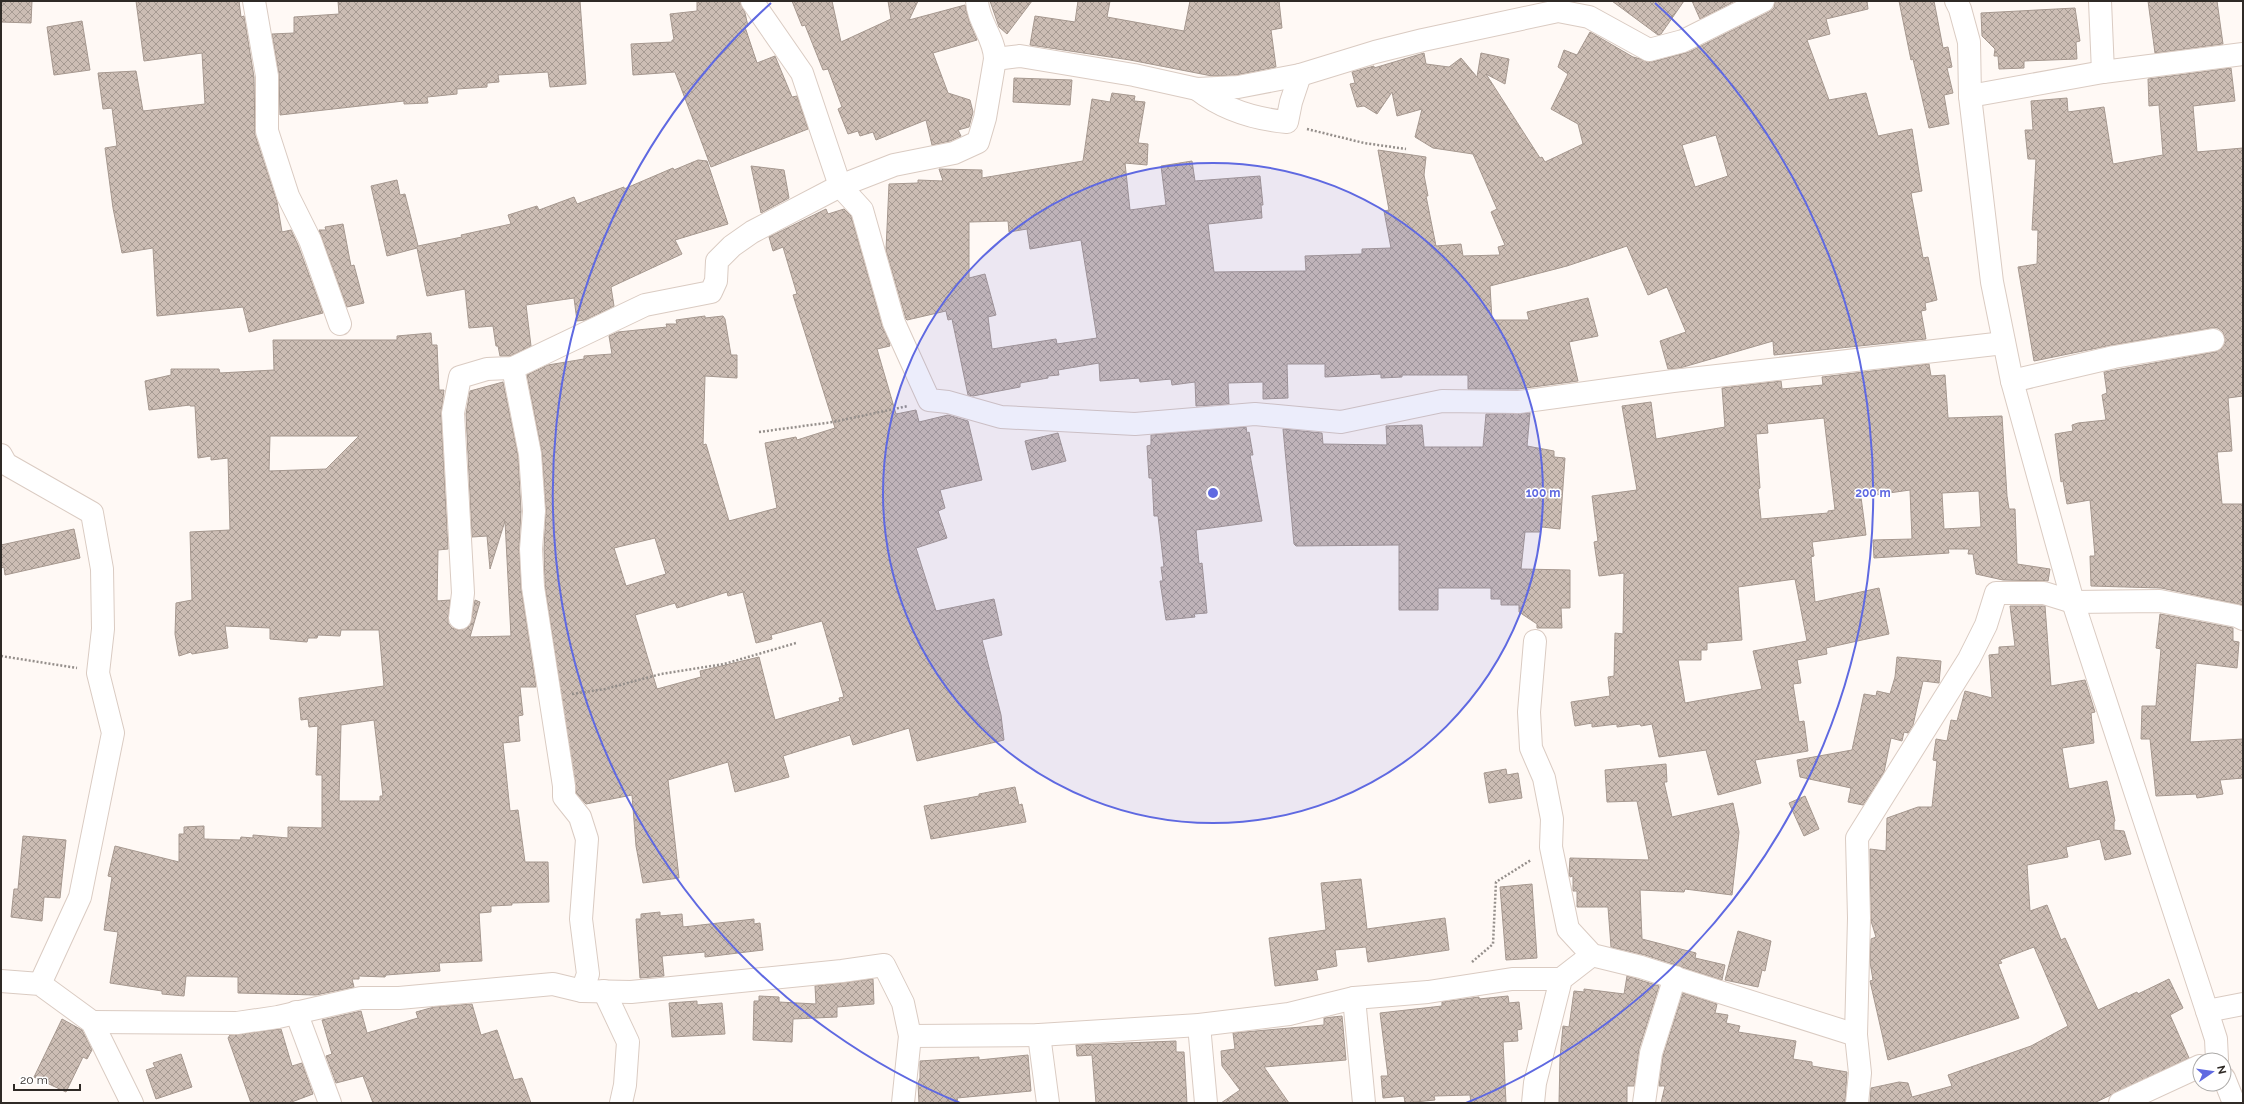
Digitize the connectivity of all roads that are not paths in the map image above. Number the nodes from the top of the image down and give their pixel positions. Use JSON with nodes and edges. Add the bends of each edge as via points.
{"nodes":[{"id":1,"x":254,"y":1,"type":"edge"},
{"id":2,"x":752,"y":1,"type":"edge"},
{"id":3,"x":977,"y":1,"type":"edge"},
{"id":4,"x":1763,"y":1,"type":"edge"},
{"id":5,"x":1956,"y":1,"type":"edge"},
{"id":6,"x":2100,"y":1,"type":"edge"},
{"id":7,"x":1561,"y":6,"type":"edge"},
{"id":8,"x":2243,"y":54,"type":"edge"},
{"id":9,"x":995,"y":59,"type":"junction"},
{"id":10,"x":2104,"y":72,"type":"junction"},
{"id":11,"x":1300,"y":75,"type":"junction"},
{"id":12,"x":1197,"y":89,"type":"junction"},
{"id":13,"x":1970,"y":96,"type":"junction"},
{"id":14,"x":840,"y":186,"type":"junction"},
{"id":15,"x":340,"y":324,"type":"dead end"},
{"id":16,"x":2213,"y":340,"type":"dead end"},
{"id":17,"x":2004,"y":343,"type":"junction"},
{"id":18,"x":513,"y":368,"type":"junction"},
{"id":19,"x":2012,"y":381,"type":"junction"},
{"id":20,"x":1,"y":455,"type":"edge"},
{"id":21,"x":2073,"y":602,"type":"junction"},
{"id":22,"x":460,"y":618,"type":"dead end"},
{"id":23,"x":2243,"y":619,"type":"edge"},
{"id":24,"x":1535,"y":641,"type":"dead end"},
{"id":25,"x":1592,"y":955,"type":"junction"},
{"id":26,"x":1675,"y":977,"type":"junction"},
{"id":27,"x":1561,"y":979,"type":"junction"},
{"id":28,"x":1,"y":981,"type":"edge"},
{"id":29,"x":40,"y":984,"type":"junction"},
{"id":30,"x":582,"y":991,"type":"junction"},
{"id":31,"x":604,"y":991,"type":"junction"},
{"id":32,"x":1354,"y":998,"type":"junction"},
{"id":33,"x":2243,"y":1004,"type":"edge"},
{"id":34,"x":2207,"y":1011,"type":"junction"},
{"id":35,"x":296,"y":1012,"type":"junction"},
{"id":36,"x":92,"y":1022,"type":"junction"},
{"id":37,"x":1199,"y":1026,"type":"junction"},
{"id":38,"x":1039,"y":1035,"type":"junction"},
{"id":39,"x":1856,"y":1035,"type":"junction"},
{"id":40,"x":910,"y":1036,"type":"junction"},
{"id":41,"x":2215,"y":1052,"type":"edge"},
{"id":42,"x":2192,"y":1073,"type":"edge"},
{"id":43,"x":2228,"y":1092,"type":"edge"},
{"id":44,"x":132,"y":1103,"type":"edge"},
{"id":45,"x":330,"y":1103,"type":"edge"},
{"id":46,"x":621,"y":1103,"type":"edge"},
{"id":47,"x":903,"y":1103,"type":"edge"},
{"id":48,"x":1048,"y":1103,"type":"edge"},
{"id":49,"x":1206,"y":1103,"type":"edge"},
{"id":50,"x":1364,"y":1103,"type":"edge"},
{"id":51,"x":1533,"y":1103,"type":"edge"},
{"id":52,"x":1644,"y":1103,"type":"edge"},
{"id":53,"x":1857,"y":1103,"type":"edge"},
{"id":54,"x":2120,"y":1103,"type":"edge"},
{"id":55,"x":2234,"y":1103,"type":"edge"}],
"edges":[{"from":1,"to":15,"type":"street","via":[[267,76],[267,131],[288,196],[310,240]]},
{"from":2,"to":14,"type":"street","via":[[802,73]]},
{"from":3,"to":9,"type":"street","via":[[977,9],[995,50]]},
{"from":4,"to":7,"type":"street","via":[[1683,41],[1649,50],[1589,17]]},
{"from":5,"to":13,"type":"street","via":[[1969,42]]},
{"from":6,"to":10,"type":"street"},
{"from":7,"to":11,"type":"street","via":[[1382,50]]},
{"from":8,"to":10,"type":"street"},
{"from":9,"to":12,"type":"street","via":[[1020,56],[1134,75]]},
{"from":9,"to":14,"type":"street","via":[[985,118],[978,142],[954,153],[894,165]]},
{"from":10,"to":13,"type":"street"},
{"from":11,"to":12,"type":"street","via":[[1238,87]]},
{"from":11,"to":12,"type":"street","via":[[1287,122],[1242,114],[1210,99]]},
{"from":13,"to":17,"type":"street","via":[[1992,282]]},
{"from":14,"to":17,"type":"street","via":[[862,210],[894,323],[930,400],[948,402],[1001,417],[1134,424],[1255,414],[1341,422],[1442,401],[1519,402],[1673,381]]},
{"from":14,"to":18,"type":"street","via":[[752,232],[732,246],[717,261],[716,281],[711,292],[645,305]]},
{"from":16,"to":19,"type":"street","via":[[2114,357]]},
{"from":17,"to":19,"type":"street"},
{"from":18,"to":22,"type":"street","via":[[487,369],[460,377],[453,413],[463,593]]},
{"from":18,"to":30,"type":"street","via":[[530,454],[534,511],[533,587],[564,797],[580,817],[587,839],[581,919],[588,974]]},
{"from":19,"to":21,"type":"street"},
{"from":20,"to":29,"type":"street","via":[[6,464],[92,513],[102,569],[103,629],[98,673],[113,733],[80,897]]},
{"from":21,"to":23,"type":"street","via":[[2160,600]]},
{"from":21,"to":34,"type":"street"},
{"from":21,"to":39,"type":"street","via":[[2044,593],[1996,593],[1986,625],[1969,659],[1857,838],[1859,918]]},
{"from":24,"to":25,"type":"street","via":[[1529,712],[1531,748],[1544,778],[1552,819],[1551,847],[1568,929]]},
{"from":25,"to":26,"type":"street"},
{"from":25,"to":27,"type":"street"},
{"from":26,"to":39,"type":"street"},
{"from":26,"to":52,"type":"street","via":[[1651,1053]]},
{"from":27,"to":32,"type":"street","via":[[1512,979]]},
{"from":27,"to":51,"type":"street","via":[[1534,1083]]},
{"from":28,"to":29,"type":"street"},
{"from":29,"to":36,"type":"street"},
{"from":30,"to":31,"type":"street"},
{"from":30,"to":35,"type":"street","via":[[552,984],[399,998],[361,998]]},
{"from":31,"to":40,"type":"street","via":[[660,989],[884,965],[903,1003]]},
{"from":31,"to":46,"type":"street","via":[[628,1042]]},
{"from":32,"to":37,"type":"street","via":[[1289,1014]]},
{"from":32,"to":50,"type":"street"},
{"from":33,"to":34,"type":"street"},
{"from":34,"to":41,"type":"street","via":[[2216,1039]]},
{"from":35,"to":36,"type":"street","via":[[237,1023]]},
{"from":35,"to":45,"type":"street"},
{"from":36,"to":44,"type":"street"},
{"from":37,"to":38,"type":"street"},
{"from":37,"to":49,"type":"street"},
{"from":38,"to":40,"type":"street"},
{"from":38,"to":48,"type":"street"},
{"from":39,"to":53,"type":"street","via":[[1860,1073]]},
{"from":40,"to":47,"type":"street"},
{"from":42,"to":54,"type":"street"},
{"from":43,"to":55,"type":"street"}]}
